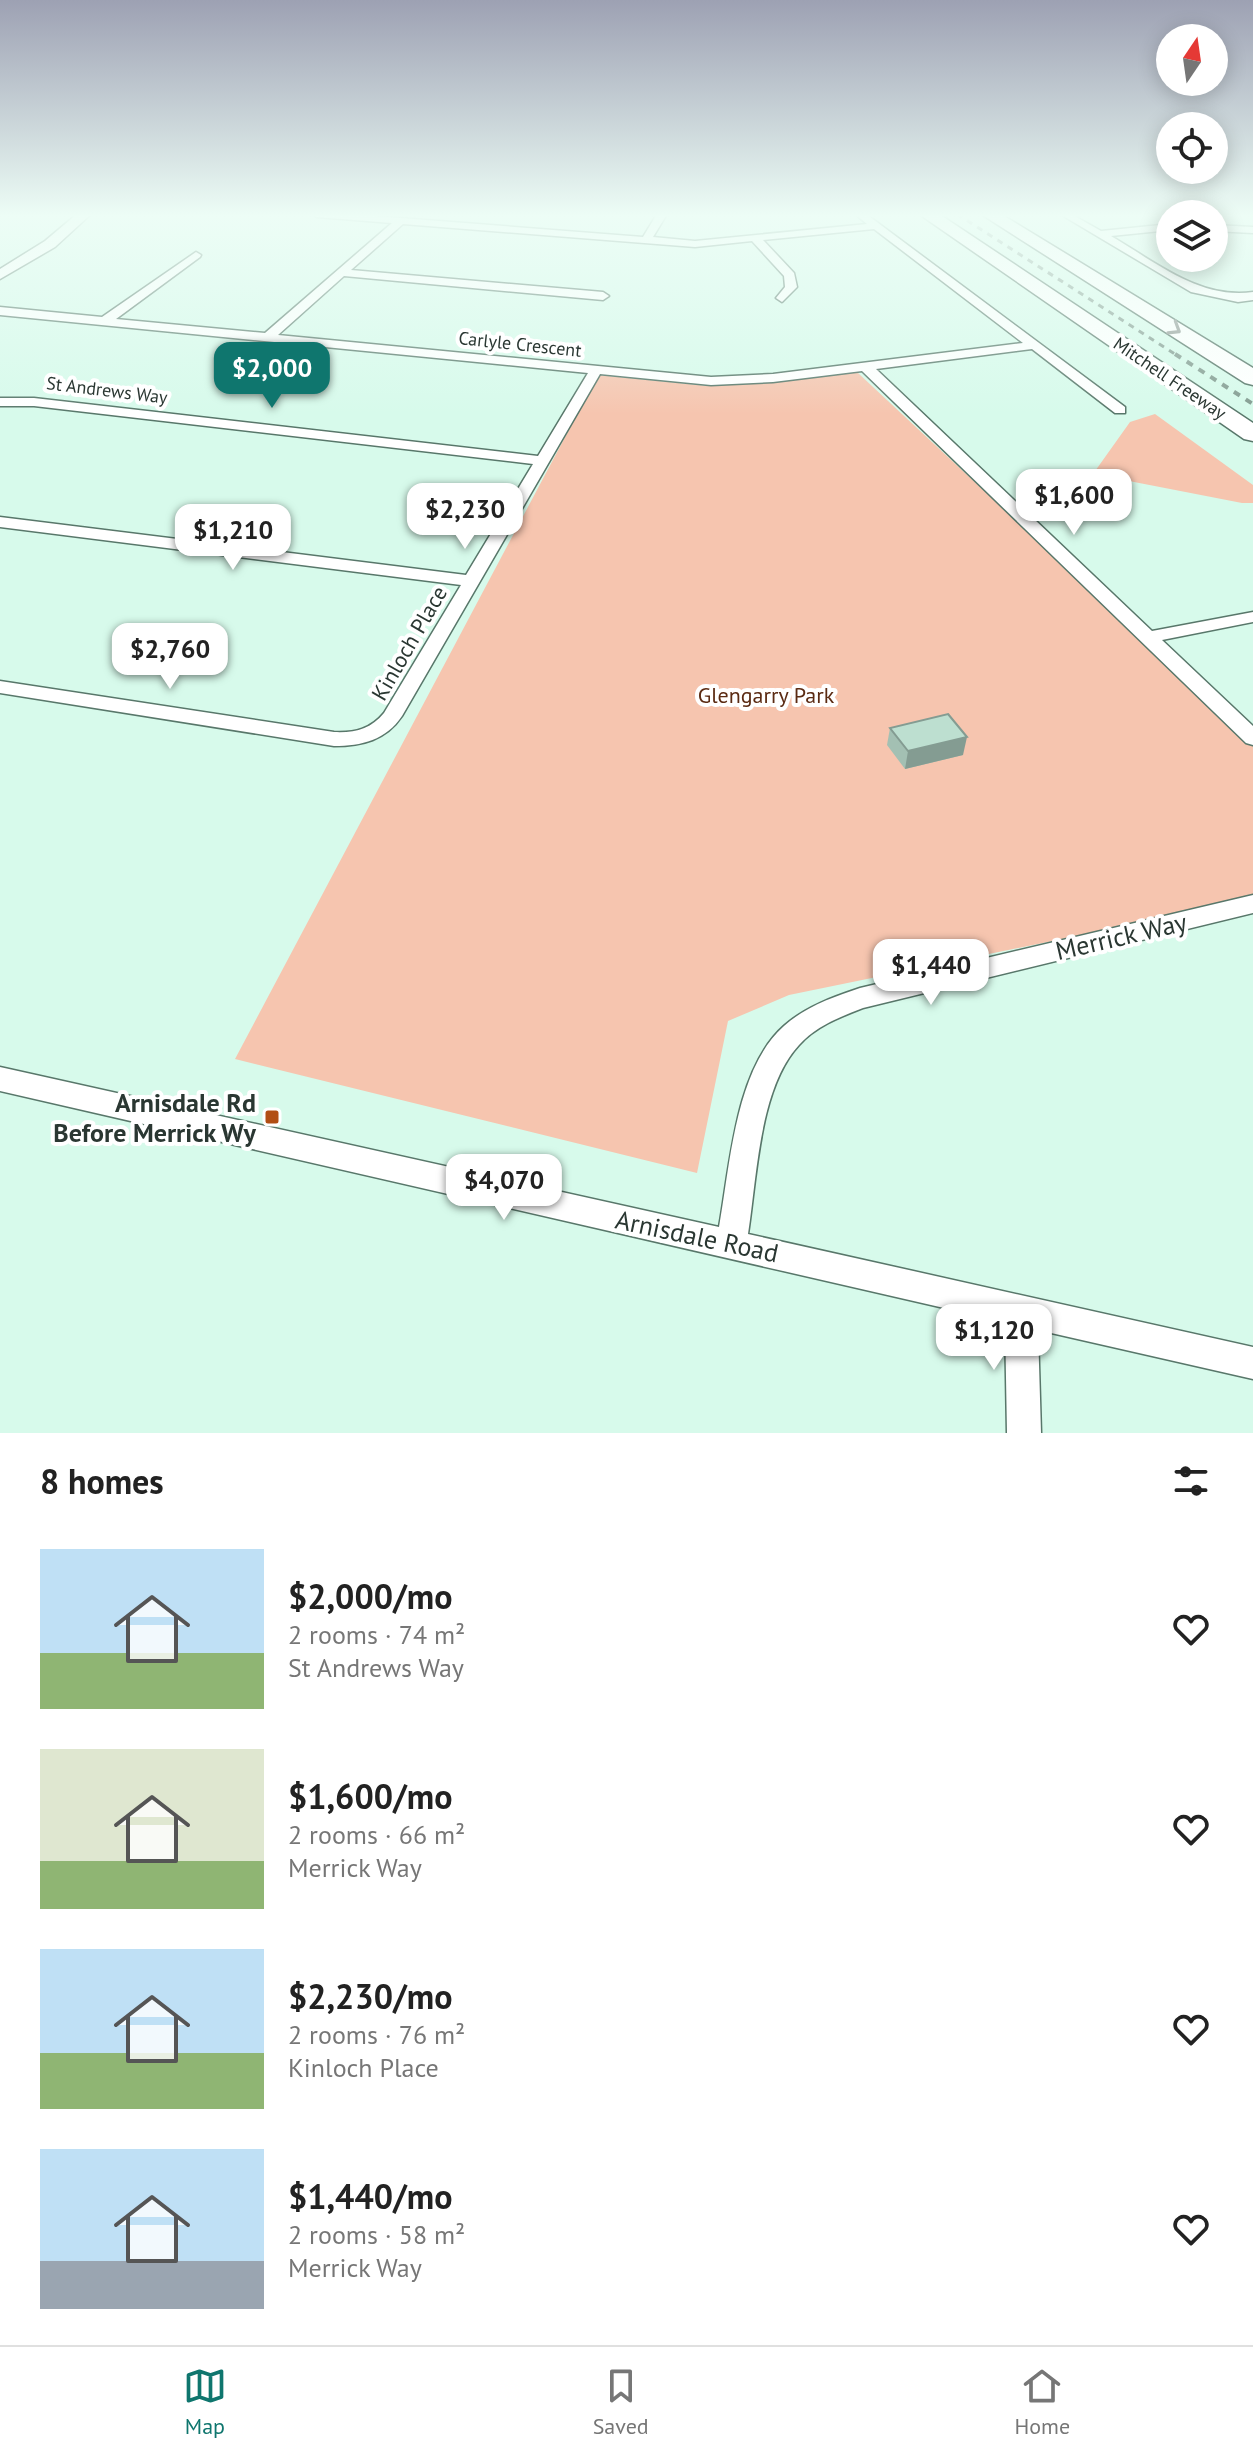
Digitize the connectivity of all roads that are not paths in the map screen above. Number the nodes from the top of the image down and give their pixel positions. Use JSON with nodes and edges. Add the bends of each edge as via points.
{"nodes":[{"id":1,"x":160,"y":281,"type":"edge"},
{"id":2,"x":334,"y":281,"type":"edge"},
{"id":3,"x":432,"y":281,"type":"edge"},
{"id":4,"x":790,"y":281,"type":"edge"},
{"id":5,"x":950,"y":281,"type":"edge"},
{"id":6,"x":1027,"y":281,"type":"edge"},
{"id":7,"x":1097,"y":281,"type":"edge"},
{"id":8,"x":1180,"y":281,"type":"edge"},
{"id":9,"x":603,"y":296,"type":"dead end"},
{"id":10,"x":1253,"y":296,"type":"edge"},
{"id":11,"x":782,"y":298,"type":"dead end"},
{"id":12,"x":0,"y":311,"type":"edge"},
{"id":13,"x":105,"y":321,"type":"junction"},
{"id":14,"x":268,"y":337,"type":"junction"},
{"id":15,"x":1036,"y":345,"type":"junction"},
{"id":16,"x":865,"y":366,"type":"junction"},
{"id":17,"x":596,"y":370,"type":"junction"},
{"id":18,"x":1253,"y":378,"type":"edge"},
{"id":19,"x":0,"y":402,"type":"edge"},
{"id":20,"x":1120,"y":410,"type":"dead end"},
{"id":21,"x":1253,"y":434,"type":"edge"},
{"id":22,"x":542,"y":461,"type":"junction"},
{"id":23,"x":0,"y":522,"type":"edge"},
{"id":24,"x":471,"y":581,"type":"junction"},
{"id":25,"x":1253,"y":617,"type":"edge"},
{"id":26,"x":1149,"y":637,"type":"junction"},
{"id":27,"x":0,"y":687,"type":"edge"},
{"id":28,"x":1253,"y":738,"type":"edge"},
{"id":29,"x":1253,"y":904,"type":"edge"},
{"id":30,"x":0,"y":1079,"type":"edge"},
{"id":31,"x":731,"y":1243,"type":"junction"},
{"id":32,"x":1021,"y":1310,"type":"junction"},
{"id":33,"x":1253,"y":1363,"type":"edge"},
{"id":34,"x":1024,"y":1433,"type":"edge"}],
"edges":[{"from":1,"to":13,"type":"street"},
{"from":2,"to":14,"type":"street"},
{"from":3,"to":9,"type":"street"},
{"from":4,"to":11,"type":"street"},
{"from":5,"to":15,"type":"street"},
{"from":6,"to":21,"type":"highway","name":"Mitchell Freeway"},
{"from":7,"to":18,"type":"highway","name":"Mitchell Freeway","one_way":true},
{"from":8,"to":10,"type":"street","via":[[1195,290]]},
{"from":12,"to":13,"type":"street","name":"Carlyle Crescent"},
{"from":13,"to":14,"type":"street","name":"Carlyle Crescent"},
{"from":14,"to":17,"type":"street","name":"Carlyle Crescent"},
{"from":15,"to":16,"type":"street","name":"Carlyle Crescent"},
{"from":15,"to":20,"type":"street"},
{"from":16,"to":17,"type":"street","name":"Carlyle Crescent","via":[[711,381]]},
{"from":16,"to":26,"type":"street"},
{"from":17,"to":22,"type":"street","name":"Kinloch Place"},
{"from":19,"to":22,"type":"street","name":"St Andrews Way"},
{"from":22,"to":24,"type":"street","name":"Kinloch Place"},
{"from":23,"to":24,"type":"street"},
{"from":24,"to":27,"type":"street","name":"Kinloch Place","via":[[387,723],[369,735],[334,739]]},
{"from":25,"to":26,"type":"street"},
{"from":26,"to":28,"type":"street"},
{"from":29,"to":31,"type":"street","name":"Merrick Way","via":[[860,998],[804,1023],[766,1069],[756,1098]]},
{"from":30,"to":31,"type":"street","name":"Arnisdale Road"},
{"from":31,"to":32,"type":"street","name":"Arnisdale Road"},
{"from":32,"to":33,"type":"street","name":"Arnisdale Road"},
{"from":32,"to":34,"type":"street"}]}
